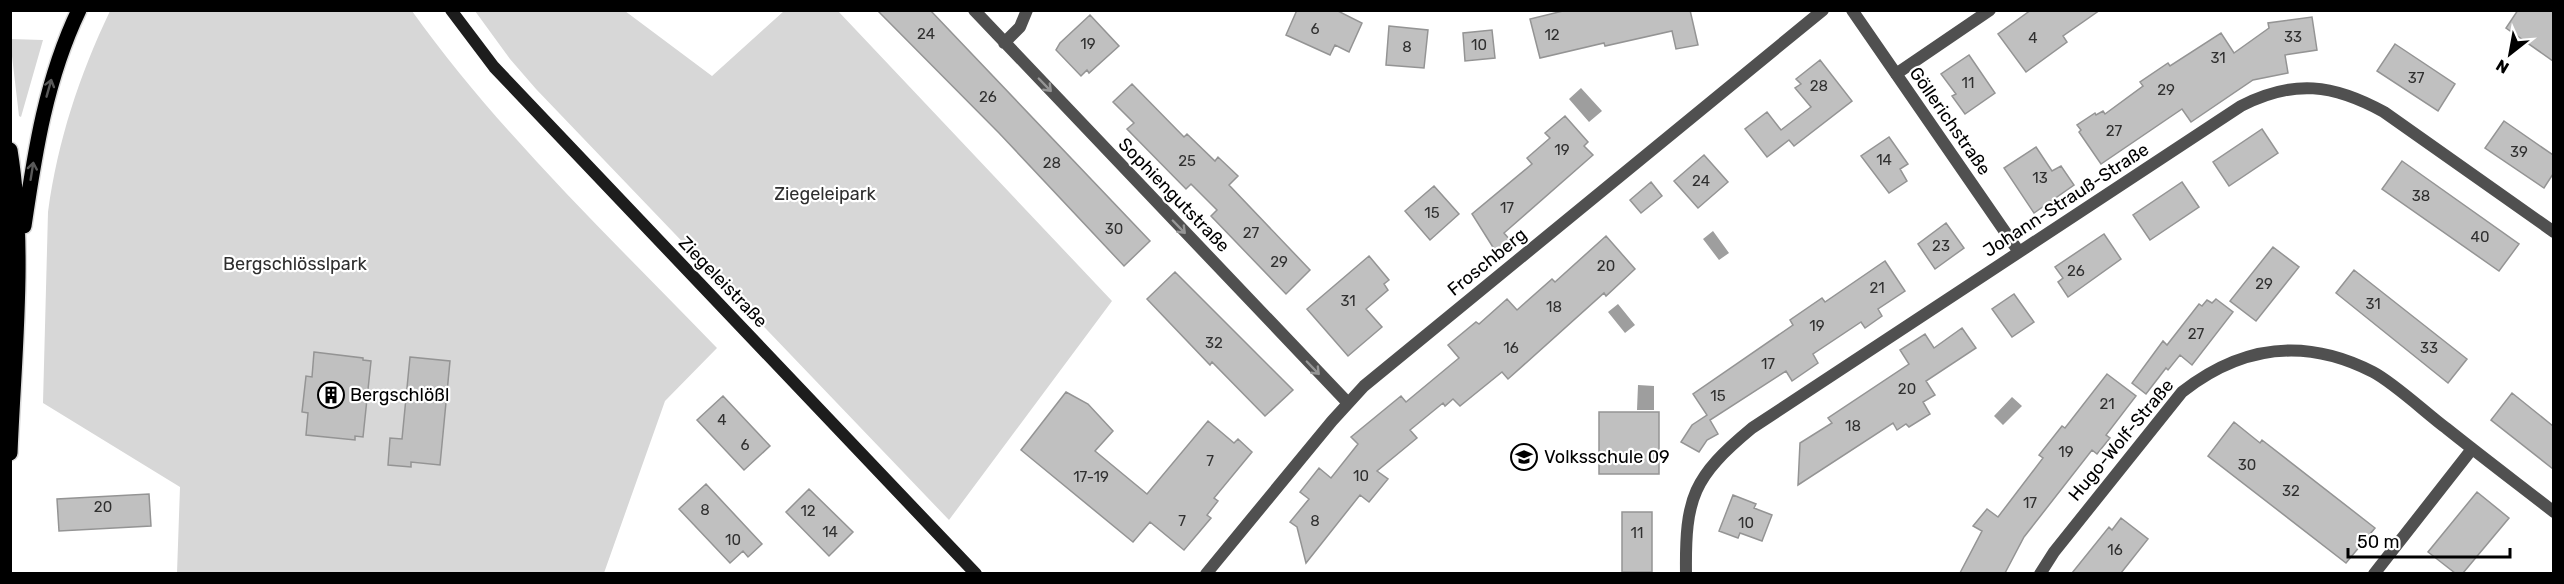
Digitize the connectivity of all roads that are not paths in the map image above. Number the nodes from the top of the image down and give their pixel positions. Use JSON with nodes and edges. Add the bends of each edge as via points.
{"nodes":[{"id":1,"x":79,"y":10,"type":"edge"},
{"id":2,"x":451,"y":10,"type":"edge"},
{"id":3,"x":974,"y":10,"type":"edge"},
{"id":4,"x":1027,"y":10,"type":"edge"},
{"id":5,"x":1823,"y":10,"type":"edge"},
{"id":6,"x":1852,"y":10,"type":"edge"},
{"id":7,"x":1990,"y":10,"type":"edge"},
{"id":8,"x":1004,"y":43,"type":"junction"},
{"id":9,"x":1896,"y":74,"type":"junction"},
{"id":10,"x":10,"y":150,"type":"edge"},
{"id":11,"x":2553,"y":232,"type":"edge"},
{"id":12,"x":2019,"y":252,"type":"junction"},
{"id":13,"x":17,"y":270,"type":"junction"},
{"id":14,"x":1348,"y":403,"type":"junction"},
{"id":15,"x":2472,"y":449,"type":"junction"},
{"id":16,"x":10,"y":453,"type":"edge"},
{"id":17,"x":2553,"y":512,"type":"edge"},
{"id":18,"x":976,"y":573,"type":"edge"},
{"id":19,"x":1206,"y":573,"type":"edge"},
{"id":20,"x":1686,"y":573,"type":"edge"},
{"id":21,"x":2040,"y":573,"type":"edge"},
{"id":22,"x":2374,"y":573,"type":"edge"}],
"edges":[{"from":13,"to":1,"type":"main road","one_way":true,"via":[[39,130],[62,47]]},
{"from":2,"to":18,"type":"street","name":"Ziegeleistraße","via":[[494,67]]},
{"from":3,"to":8,"type":"street","name":"Sophiengutstraße"},
{"from":4,"to":8,"type":"street","via":[[1020,27]]},
{"from":5,"to":14,"type":"street","name":"Froschberg","via":[[1388,366]]},
{"from":6,"to":9,"type":"street","name":"Göllerichstraße"},
{"from":7,"to":9,"type":"street"},
{"from":8,"to":14,"type":"street","name":"Sophiengutstraße","one_way":true},
{"from":9,"to":12,"type":"street","name":"Göllerichstraße"},
{"from":10,"to":13,"type":"main road","via":[[16,194]]},
{"from":11,"to":12,"type":"street","name":"Johann-Strauß-Straße","via":[[2384,112],[2345,93],[2303,87],[2260,96],[2241,106]]},
{"from":12,"to":20,"type":"street","name":"Johann-Strauß-Straße","via":[[1752,428],[1726,451],[1699,482],[1691,505]]},
{"from":13,"to":16,"type":"main road"},
{"from":14,"to":19,"type":"street","name":"Froschberg"},
{"from":15,"to":17,"type":"street","name":"Hugo-Wolf-Straße"},
{"from":15,"to":21,"type":"street","name":"Hugo-Wolf-Straße","via":[[2374,373],[2328,355],[2301,351],[2242,358],[2206,373],[2182,392]]},
{"from":15,"to":22,"type":"street"}]}
